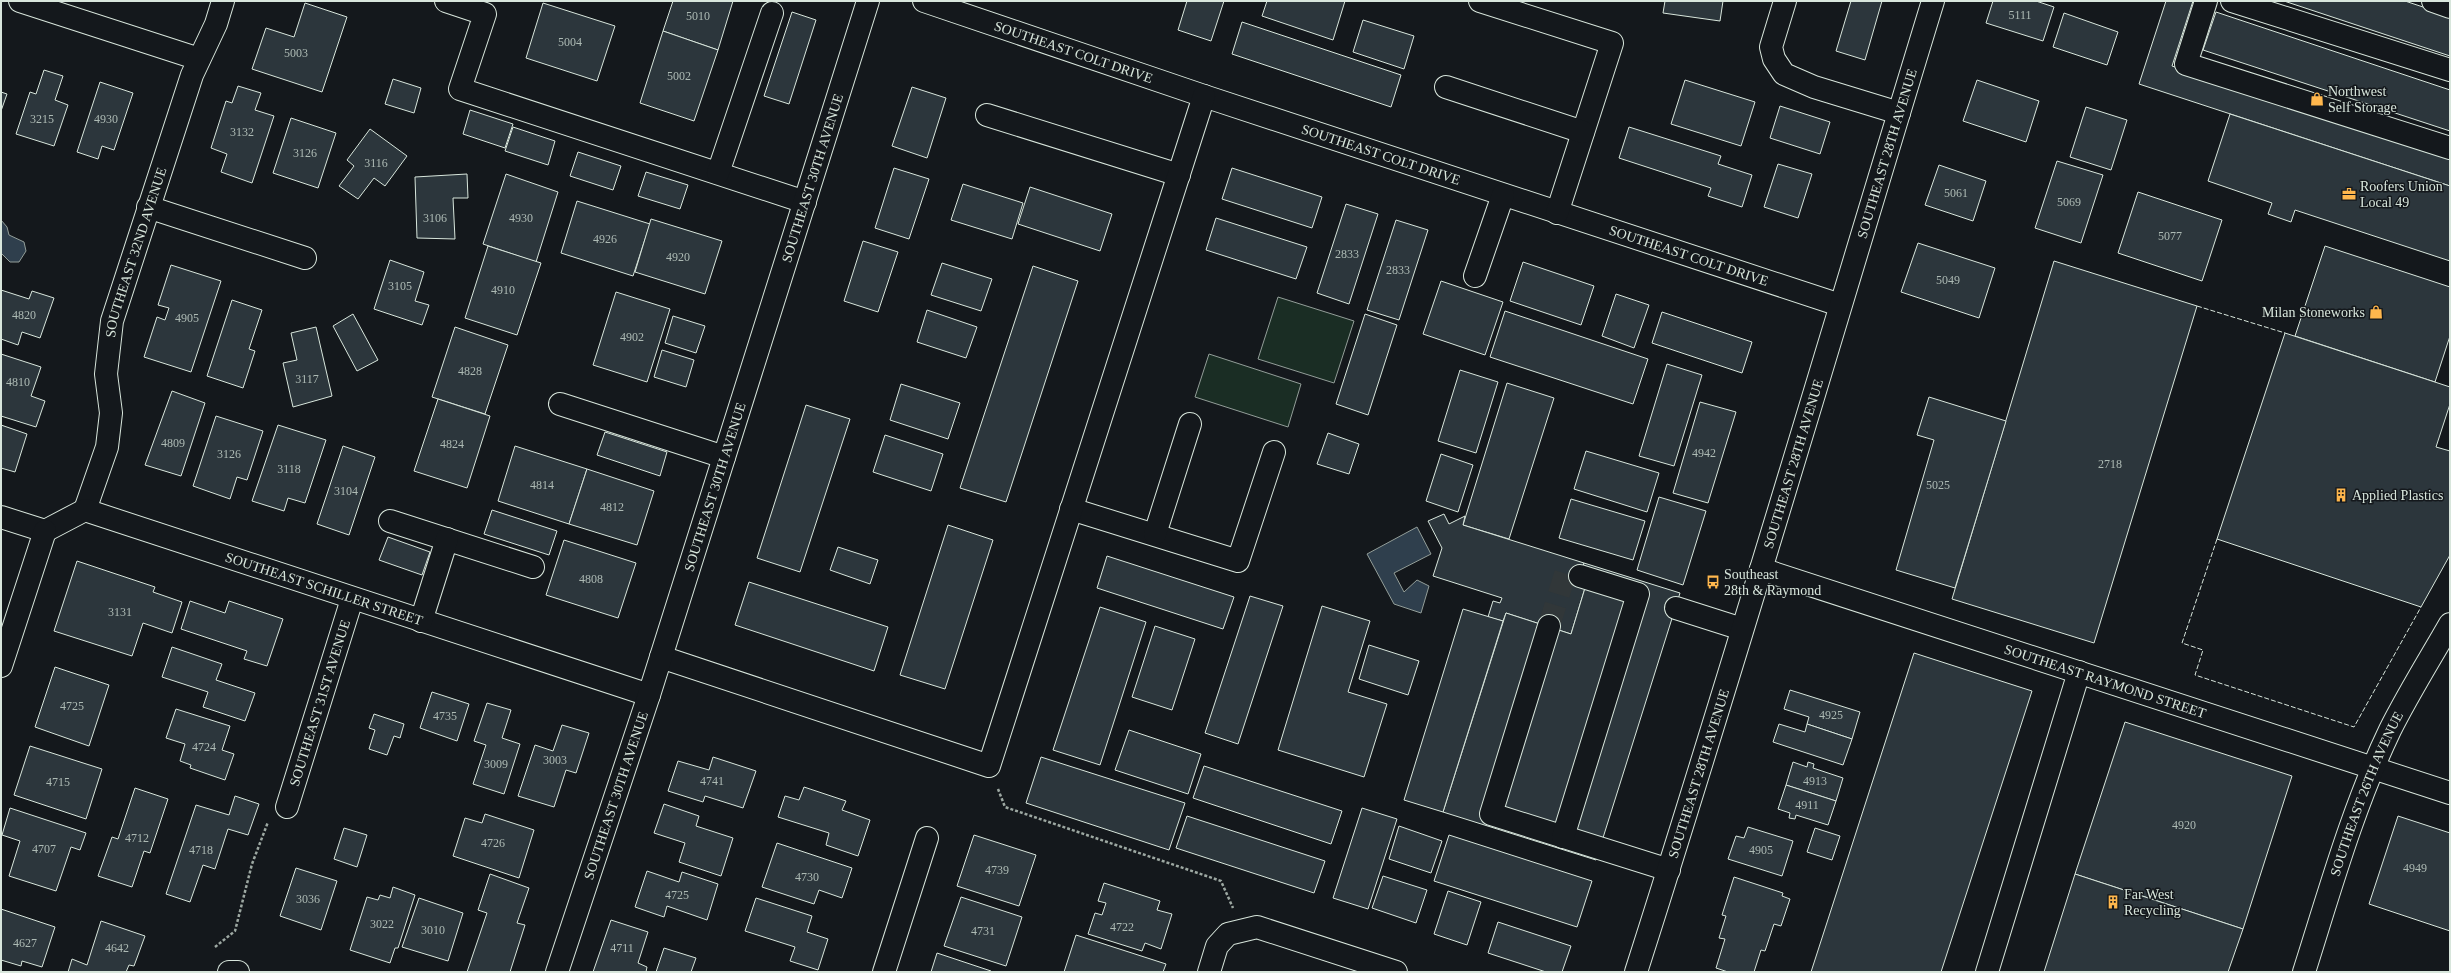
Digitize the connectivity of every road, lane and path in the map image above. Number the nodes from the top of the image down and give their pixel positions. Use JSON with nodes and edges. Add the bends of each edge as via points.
{"nodes":[{"id":1,"x":20,"y":1,"type":"edge"},
{"id":2,"x":223,"y":1,"type":"edge"},
{"id":3,"x":446,"y":1,"type":"edge"},
{"id":4,"x":868,"y":1,"type":"edge"},
{"id":5,"x":924,"y":1,"type":"edge"},
{"id":6,"x":1480,"y":1,"type":"edge"},
{"id":7,"x":1785,"y":1,"type":"edge"},
{"id":8,"x":1933,"y":1,"type":"edge"},
{"id":9,"x":2206,"y":1,"type":"edge"},
{"id":10,"x":2232,"y":1,"type":"edge"},
{"id":11,"x":2433,"y":1,"type":"edge"},
{"id":12,"x":2450,"y":7,"type":"edge"},
{"id":13,"x":772,"y":13,"type":"dead end"},
{"id":14,"x":198,"y":59,"type":"junction"},
{"id":15,"x":2450,"y":70,"type":"edge"},
{"id":16,"x":1446,"y":87,"type":"dead end"},
{"id":17,"x":1204,"y":96,"type":"junction"},
{"id":18,"x":1898,"y":113,"type":"junction"},
{"id":19,"x":987,"y":115,"type":"dead end"},
{"id":20,"x":1583,"y":132,"type":"junction"},
{"id":21,"x":2450,"y":148,"type":"edge"},
{"id":22,"x":718,"y":173,"type":"junction"},
{"id":23,"x":1179,"y":175,"type":"junction"},
{"id":24,"x":1503,"y":195,"type":"junction"},
{"id":25,"x":805,"y":202,"type":"junction"},
{"id":26,"x":148,"y":207,"type":"junction"},
{"id":27,"x":1557,"y":213,"type":"junction"},
{"id":28,"x":305,"y":258,"type":"dead end"},
{"id":29,"x":1475,"y":276,"type":"dead end"},
{"id":30,"x":1840,"y":305,"type":"junction"},
{"id":31,"x":560,"y":404,"type":"dead end"},
{"id":32,"x":1190,"y":424,"type":"dead end"},
{"id":33,"x":1274,"y":452,"type":"dead end"},
{"id":34,"x":724,"y":457,"type":"junction"},
{"id":35,"x":1072,"y":509,"type":"junction"},
{"id":36,"x":85,"y":510,"type":"junction"},
{"id":37,"x":1,"y":517,"type":"edge"},
{"id":38,"x":390,"y":521,"type":"dead end"},
{"id":39,"x":45,"y":531,"type":"junction"},
{"id":40,"x":1155,"y":534,"type":"junction"},
{"id":41,"x":447,"y":539,"type":"junction"},
{"id":42,"x":533,"y":567,"type":"dead end"},
{"id":43,"x":1762,"y":569,"type":"junction"},
{"id":44,"x":1580,"y":576,"type":"tunnel mouth"},
{"id":45,"x":352,"y":599,"type":"junction"},
{"id":46,"x":1676,"y":608,"type":"dead end"},
{"id":47,"x":420,"y":621,"type":"junction"},
{"id":48,"x":2450,"y":624,"type":"edge"},
{"id":49,"x":1549,"y":626,"type":"tunnel mouth"},
{"id":50,"x":1742,"y":629,"type":"junction"},
{"id":51,"x":661,"y":657,"type":"junction"},
{"id":52,"x":1,"y":666,"type":"edge"},
{"id":53,"x":2079,"y":672,"type":"junction"},
{"id":54,"x":649,"y":695,"type":"junction"},
{"id":55,"x":989,"y":766,"type":"junction"},
{"id":56,"x":2374,"y":767,"type":"junction"},
{"id":57,"x":2450,"y":792,"type":"edge"},
{"id":58,"x":287,"y":807,"type":"joint"},
{"id":59,"x":1563,"y":837,"type":"junction"},
{"id":60,"x":927,"y":838,"type":"dead end"},
{"id":61,"x":1669,"y":870,"type":"junction"},
{"id":62,"x":1235,"y":932,"type":"junction"},
{"id":63,"x":215,"y":947,"type":"dead end"},
{"id":64,"x":556,"y":972,"type":"edge"},
{"id":65,"x":884,"y":972,"type":"edge"},
{"id":66,"x":1209,"y":972,"type":"edge"},
{"id":67,"x":1396,"y":972,"type":"edge"},
{"id":68,"x":1636,"y":972,"type":"edge"},
{"id":69,"x":1987,"y":972,"type":"edge"},
{"id":70,"x":2304,"y":972,"type":"edge"}],
"edges":[{"from":1,"to":14,"type":"street"},
{"from":2,"to":14,"type":"street","name":"SOUTHEAST 32ND AVENUE","via":[[216,24]]},
{"from":3,"to":22,"type":"street","via":[[485,14],[460,89]]},
{"from":4,"to":25,"type":"street","name":"SOUTHEAST 30TH AVENUE"},
{"from":5,"to":17,"type":"street","name":"SOUTHEAST COLT DRIVE"},
{"from":6,"to":20,"type":"street","via":[[1612,44]]},
{"from":7,"to":18,"type":"street","via":[[1771,47],[1774,59],[1784,74],[1814,87]]},
{"from":8,"to":18,"type":"street","name":"SOUTHEAST 28TH AVENUE"},
{"from":9,"to":21,"type":"street","via":[[2186,64]]},
{"from":10,"to":15,"type":"street"},
{"from":11,"to":12,"type":"street"},
{"from":13,"to":22,"type":"street"},
{"from":14,"to":26,"type":"street","name":"SOUTHEAST 32ND AVENUE"},
{"from":16,"to":20,"type":"street"},
{"from":17,"to":23,"type":"street"},
{"from":17,"to":24,"type":"street","name":"SOUTHEAST COLT DRIVE"},
{"from":18,"to":30,"type":"street","name":"SOUTHEAST 28TH AVENUE"},
{"from":19,"to":23,"type":"street"},
{"from":20,"to":27,"type":"street"},
{"from":22,"to":25,"type":"street"},
{"from":23,"to":35,"type":"street"},
{"from":24,"to":27,"type":"street","name":"SOUTHEAST COLT DRIVE"},
{"from":24,"to":29,"type":"street"},
{"from":25,"to":34,"type":"street","name":"SOUTHEAST 30TH AVENUE"},
{"from":26,"to":28,"type":"street"},
{"from":26,"to":36,"type":"street","name":"SOUTHEAST 32ND AVENUE","via":[[112,321],[106,374],[111,413],[108,441]]},
{"from":27,"to":30,"type":"street","name":"SOUTHEAST COLT DRIVE"},
{"from":30,"to":43,"type":"street","name":"SOUTHEAST 28TH AVENUE"},
{"from":31,"to":34,"type":"street"},
{"from":32,"to":40,"type":"street"},
{"from":33,"to":40,"type":"street","via":[[1238,561]]},
{"from":34,"to":51,"type":"street","name":"SOUTHEAST 30TH AVENUE"},
{"from":35,"to":40,"type":"street"},
{"from":35,"to":55,"type":"street"},
{"from":36,"to":39,"type":"street"},
{"from":36,"to":45,"type":"street","name":"SOUTHEAST SCHILLER STREET"},
{"from":37,"to":39,"type":"street"},
{"from":38,"to":41,"type":"street"},
{"from":39,"to":52,"type":"street"},
{"from":41,"to":42,"type":"street"},
{"from":41,"to":47,"type":"street"},
{"from":43,"to":50,"type":"street","name":"SOUTHEAST 28TH AVENUE"},
{"from":43,"to":53,"type":"street","name":"SOUTHEAST RAYMOND STREET"},
{"from":44,"to":59,"type":"street","via":[[1638,594]]},
{"from":45,"to":47,"type":"street","name":"SOUTHEAST SCHILLER STREET"},
{"from":45,"to":58,"type":"street","name":"SOUTHEAST 31ST AVENUE"},
{"from":46,"to":50,"type":"street"},
{"from":47,"to":54,"type":"street","name":"SOUTHEAST SCHILLER STREET"},
{"from":48,"to":56,"type":"street","name":"SOUTHEAST 26TH AVENUE","via":[[2391,728]]},
{"from":49,"to":59,"type":"street","via":[[1491,814]]},
{"from":50,"to":61,"type":"street","name":"SOUTHEAST 28TH AVENUE"},
{"from":51,"to":54,"type":"street","name":"SOUTHEAST 30TH AVENUE"},
{"from":51,"to":55,"type":"street"},
{"from":53,"to":56,"type":"street","name":"SOUTHEAST RAYMOND STREET"},
{"from":53,"to":69,"type":"street"},
{"from":54,"to":64,"type":"street","name":"SOUTHEAST 30TH AVENUE"},
{"from":55,"to":62,"type":"path","via":[[1005,807],[1221,880]]},
{"from":56,"to":57,"type":"street","name":"SOUTHEAST RAYMOND STREET"},
{"from":56,"to":70,"type":"street","name":"SOUTHEAST 26TH AVENUE","via":[[2353,819]]},
{"from":58,"to":63,"type":"path","via":[[267,822],[252,864],[235,931]]},
{"from":59,"to":61,"type":"street"},
{"from":60,"to":65,"type":"street"},
{"from":61,"to":68,"type":"street","name":"SOUTHEAST 28TH AVENUE"},
{"from":62,"to":66,"type":"street","via":[[1217,946]]},
{"from":62,"to":67,"type":"street","via":[[1257,927]]}]}
